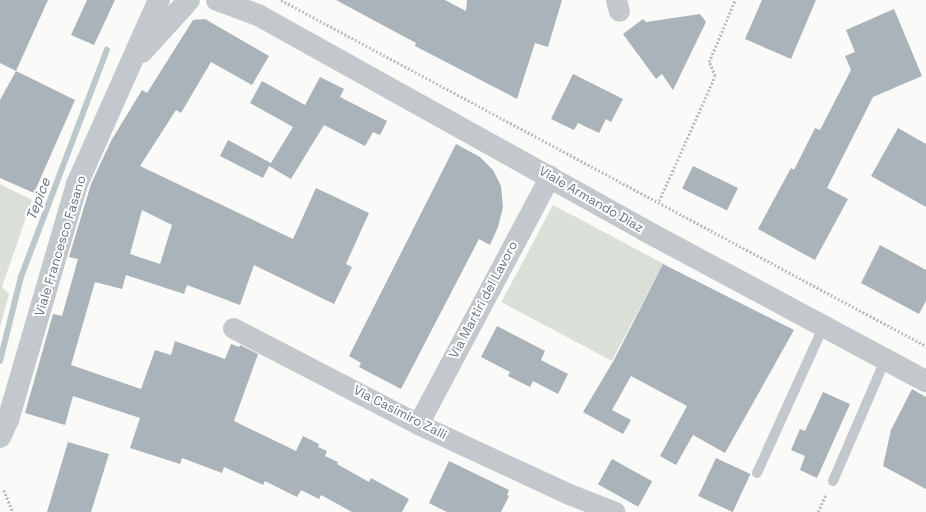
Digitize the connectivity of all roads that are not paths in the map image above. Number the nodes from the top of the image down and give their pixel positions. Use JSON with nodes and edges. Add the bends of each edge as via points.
{"nodes":[{"id":1,"x":159,"y":0,"type":"edge"},
{"id":2,"x":189,"y":0,"type":"edge"},
{"id":3,"x":204,"y":0,"type":"edge"},
{"id":4,"x":218,"y":0,"type":"edge"},
{"id":5,"x":253,"y":7,"type":"edge"},
{"id":6,"x":134,"y":60,"type":"junction"},
{"id":7,"x":550,"y":176,"type":"junction"},
{"id":8,"x":824,"y":325,"type":"junction"},
{"id":9,"x":233,"y":328,"type":"dead end"},
{"id":10,"x":886,"y":358,"type":"junction"},
{"id":11,"x":926,"y":381,"type":"edge"},
{"id":12,"x":418,"y":424,"type":"junction"},
{"id":13,"x":0,"y":438,"type":"edge"},
{"id":14,"x":757,"y":473,"type":"dead end"},
{"id":15,"x":833,"y":481,"type":"road end"},
{"id":16,"x":614,"y":512,"type":"edge"}],
"edges":[{"from":1,"to":6,"type":"street","name":"Viale Francesco Fasano"},
{"from":2,"to":3,"type":"street"},
{"from":2,"to":6,"type":"street","name":"Viale Francesco Fasano"},
{"from":4,"to":5,"type":"street","name":"Viale Armando Diaz"},
{"from":5,"to":7,"type":"street","name":"Viale Armando Diaz"},
{"from":6,"to":13,"type":"street","name":"Viale Francesco Fasano","via":[[77,184],[11,413]]},
{"from":7,"to":8,"type":"street","name":"Viale Armando Diaz","via":[[644,230]]},
{"from":7,"to":12,"type":"street","name":"Via Martiri del Lavoro"},
{"from":8,"to":10,"type":"street","name":"Viale Armando Diaz"},
{"from":8,"to":14,"type":"lane"},
{"from":9,"to":12,"type":"street","name":"Via Casimiro Zalli"},
{"from":10,"to":11,"type":"street","name":"Viale Armando Diaz"},
{"from":10,"to":15,"type":"lane"},
{"from":12,"to":16,"type":"street","name":"Via Casimiro Zalli","via":[[569,494]]}]}
